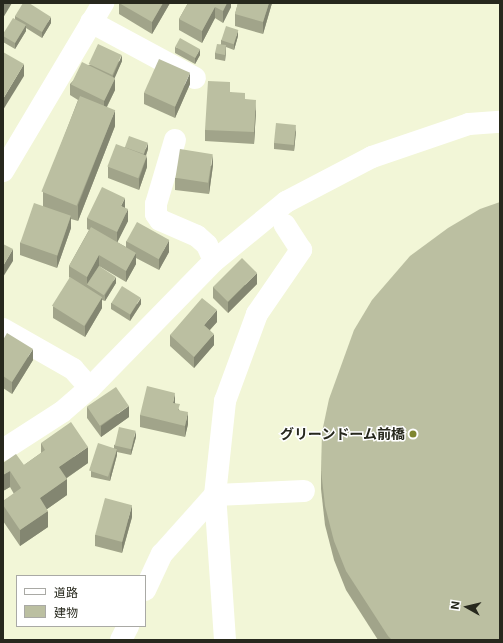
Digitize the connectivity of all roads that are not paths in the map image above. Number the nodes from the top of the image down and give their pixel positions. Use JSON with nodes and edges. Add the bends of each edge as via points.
{"nodes":[{"id":1,"x":103,"y":3,"type":"edge"},
{"id":2,"x":91,"y":22,"type":"junction"},
{"id":3,"x":195,"y":78,"type":"dead end"},
{"id":4,"x":500,"y":122,"type":"edge"},
{"id":5,"x":175,"y":140,"type":"dead end"},
{"id":6,"x":3,"y":171,"type":"edge"},
{"id":7,"x":285,"y":225,"type":"dead end"},
{"id":8,"x":214,"y":261,"type":"junction"},
{"id":9,"x":3,"y":328,"type":"edge"},
{"id":10,"x":90,"y":388,"type":"junction"},
{"id":11,"x":3,"y":450,"type":"edge"},
{"id":12,"x":304,"y":491,"type":"dead end"},
{"id":13,"x":220,"y":495,"type":"junction"},
{"id":14,"x":146,"y":588,"type":"edge"},
{"id":15,"x":128,"y":627,"type":"edge"},
{"id":16,"x":121,"y":640,"type":"edge"},
{"id":17,"x":225,"y":640,"type":"edge"}],
"edges":[{"from":1,"to":2,"type":"street"},
{"from":2,"to":3,"type":"street"},
{"from":2,"to":6,"type":"street"},
{"from":4,"to":8,"type":"street","via":[[470,124],[372,157],[286,202]]},
{"from":5,"to":8,"type":"street","via":[[156,204],[156,214],[160,220],[197,236],[207,245]]},
{"from":7,"to":13,"type":"street","via":[[300,250],[257,314],[225,401]]},
{"from":8,"to":10,"type":"street"},
{"from":9,"to":10,"type":"street","via":[[73,368]]},
{"from":10,"to":11,"type":"street","via":[[62,412]]},
{"from":12,"to":13,"type":"street"},
{"from":13,"to":14,"type":"street","via":[[162,554]]},
{"from":13,"to":17,"type":"street"},
{"from":15,"to":16,"type":"street"}]}
